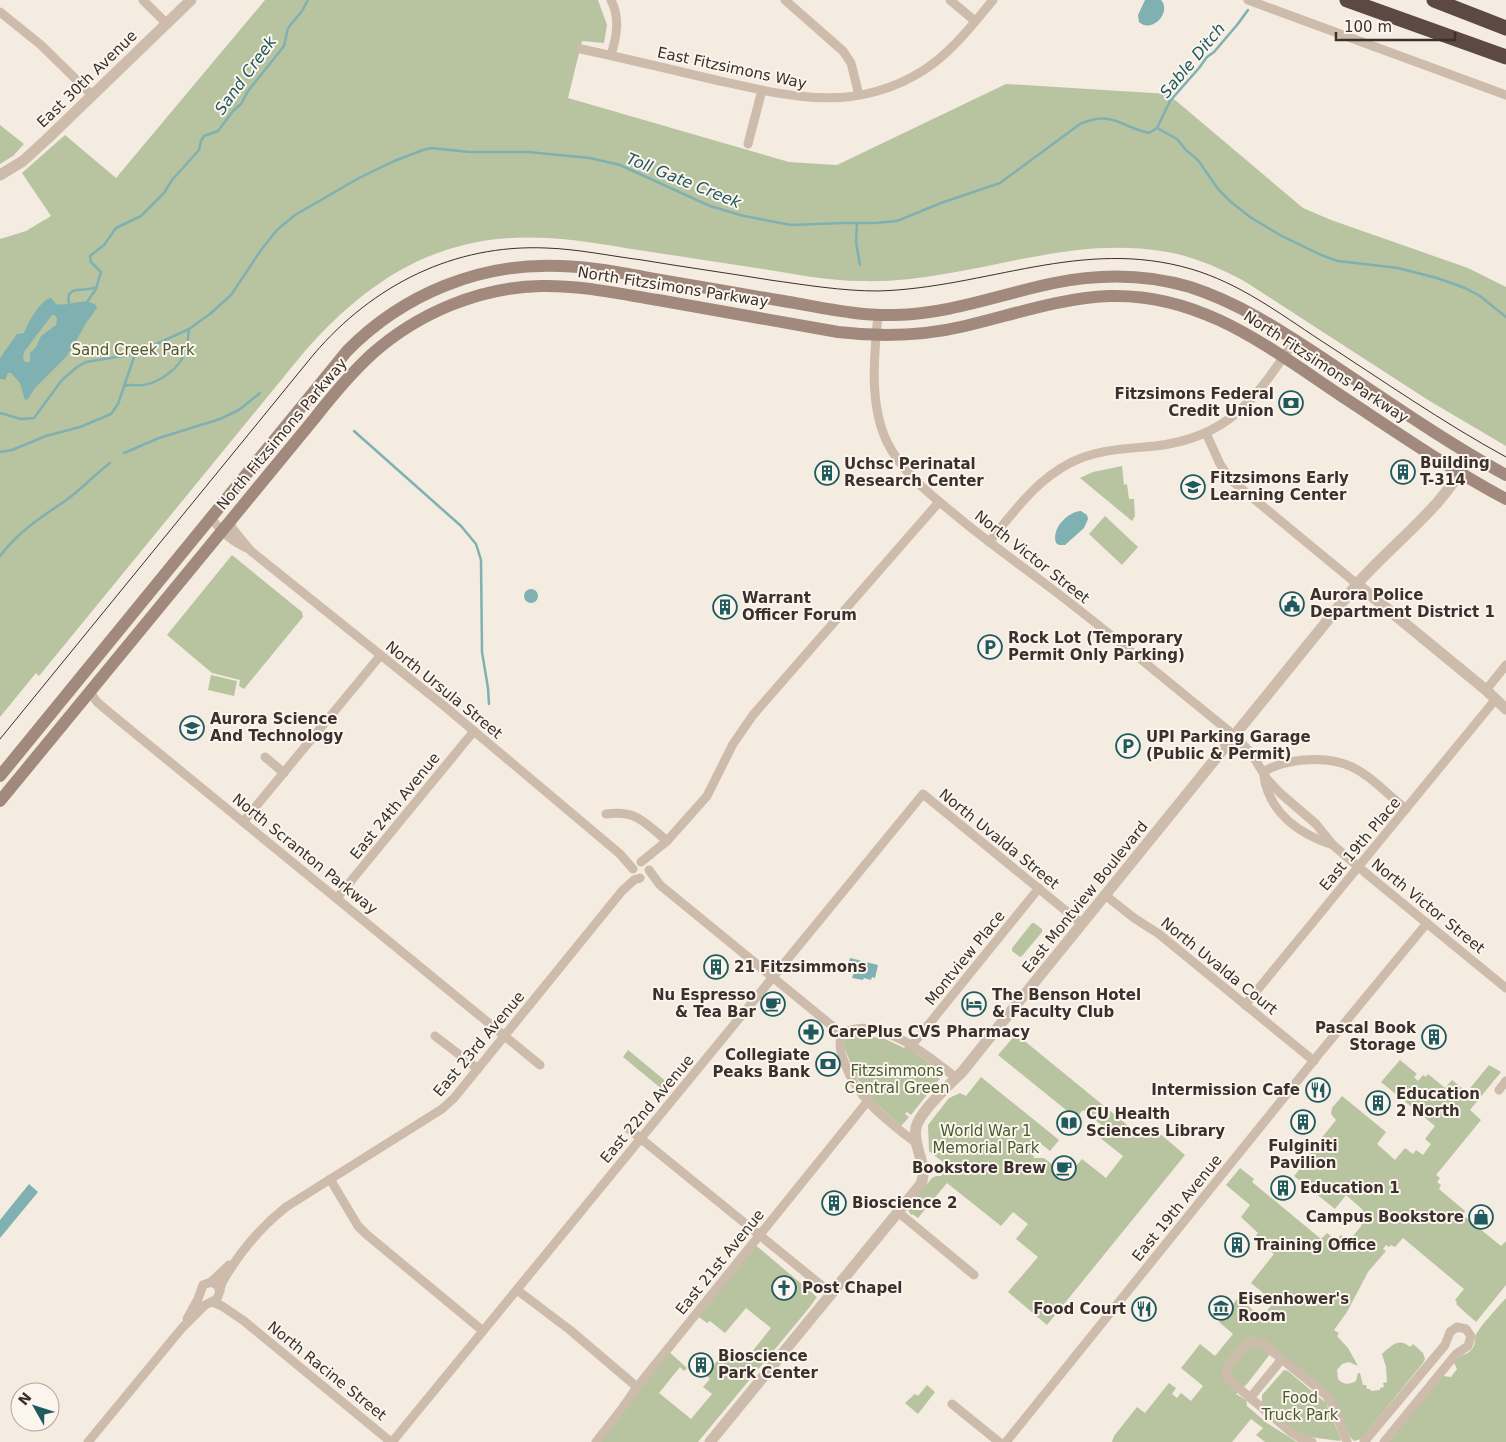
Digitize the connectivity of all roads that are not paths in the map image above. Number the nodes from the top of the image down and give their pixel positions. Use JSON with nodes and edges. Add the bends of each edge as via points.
{"nodes":[{"id":1,"x":143,"y":0,"type":"edge"},
{"id":2,"x":191,"y":0,"type":"edge"},
{"id":3,"x":611,"y":0,"type":"edge"},
{"id":4,"x":784,"y":0,"type":"edge"},
{"id":5,"x":950,"y":0,"type":"edge"},
{"id":6,"x":993,"y":0,"type":"edge"},
{"id":7,"x":1248,"y":0,"type":"edge"},
{"id":8,"x":1347,"y":0,"type":"edge"},
{"id":9,"x":1434,"y":0,"type":"edge"},
{"id":10,"x":1439,"y":0,"type":"edge"},
{"id":11,"x":0,"y":12,"type":"edge"},
{"id":12,"x":1506,"y":20,"type":"edge"},
{"id":13,"x":975,"y":21,"type":"junction"},
{"id":14,"x":1410,"y":23,"type":"junction"},
{"id":15,"x":167,"y":24,"type":"junction"},
{"id":16,"x":1506,"y":28,"type":"edge"},
{"id":17,"x":581,"y":49,"type":"dead end"},
{"id":18,"x":611,"y":55,"type":"junction"},
{"id":19,"x":1506,"y":57,"type":"edge"},
{"id":20,"x":1506,"y":65,"type":"edge"},
{"id":21,"x":762,"y":90,"type":"junction"},
{"id":22,"x":1506,"y":94,"type":"edge"},
{"id":23,"x":92,"y":95,"type":"junction"},
{"id":24,"x":859,"y":95,"type":"junction"},
{"id":25,"x":748,"y":144,"type":"dead end"},
{"id":26,"x":0,"y":175,"type":"edge"},
{"id":27,"x":878,"y":315,"type":"junction"},
{"id":28,"x":876,"y":336,"type":"junction"},
{"id":29,"x":1295,"y":340,"type":"junction"},
{"id":30,"x":1284,"y":357,"type":"junction"},
{"id":31,"x":1206,"y":433,"type":"junction"},
{"id":32,"x":1471,"y":456,"type":"junction"},
{"id":33,"x":1460,"y":474,"type":"junction"},
{"id":34,"x":1506,"y":475,"type":"edge"},
{"id":35,"x":1506,"y":499,"type":"edge"},
{"id":36,"x":939,"y":502,"type":"junction"},
{"id":37,"x":211,"y":518,"type":"junction"},
{"id":38,"x":231,"y":520,"type":"junction"},
{"id":39,"x":222,"y":531,"type":"junction"},
{"id":40,"x":989,"y":542,"type":"junction"},
{"id":41,"x":250,"y":550,"type":"junction"},
{"id":42,"x":1357,"y":584,"type":"junction"},
{"id":43,"x":380,"y":656,"type":"junction"},
{"id":44,"x":1506,"y":665,"type":"edge"},
{"id":45,"x":1486,"y":690,"type":"junction"},
{"id":46,"x":90,"y":692,"type":"junction"},
{"id":47,"x":1495,"y":700,"type":"junction"},
{"id":48,"x":1506,"y":709,"type":"edge"},
{"id":49,"x":474,"y":731,"type":"junction"},
{"id":50,"x":1234,"y":736,"type":"junction"},
{"id":51,"x":265,"y":758,"type":"dead end"},
{"id":52,"x":1263,"y":772,"type":"junction"},
{"id":53,"x":284,"y":773,"type":"junction"},
{"id":54,"x":0,"y":776,"type":"edge"},
{"id":55,"x":923,"y":794,"type":"joint"},
{"id":56,"x":0,"y":801,"type":"edge"},
{"id":57,"x":1406,"y":809,"type":"junction"},
{"id":58,"x":606,"y":814,"type":"dead end"},
{"id":59,"x":243,"y":822,"type":"junction"},
{"id":60,"x":667,"y":841,"type":"junction"},
{"id":61,"x":1333,"y":845,"type":"junction"},
{"id":62,"x":658,"y":849,"type":"junction"},
{"id":63,"x":637,"y":866,"type":"junction"},
{"id":64,"x":1358,"y":867,"type":"junction"},
{"id":65,"x":645,"y":873,"type":"junction"},
{"id":66,"x":1039,"y":888,"type":"junction"},
{"id":67,"x":622,"y":891,"type":"junction"},
{"id":68,"x":1105,"y":895,"type":"junction"},
{"id":69,"x":336,"y":898,"type":"junction"},
{"id":70,"x":1427,"y":923,"type":"junction"},
{"id":71,"x":1082,"y":924,"type":"junction"},
{"id":72,"x":774,"y":977,"type":"junction"},
{"id":73,"x":1506,"y":988,"type":"edge"},
{"id":74,"x":1245,"y":1005,"type":"junction"},
{"id":75,"x":842,"y":1034,"type":"junction"},
{"id":76,"x":436,"y":1036,"type":"dead end"},
{"id":77,"x":505,"y":1036,"type":"junction"},
{"id":78,"x":912,"y":1045,"type":"junction"},
{"id":79,"x":1314,"y":1061,"type":"junction"},
{"id":80,"x":540,"y":1065,"type":"dead end"},
{"id":81,"x":478,"y":1069,"type":"junction"},
{"id":82,"x":955,"y":1077,"type":"junction"},
{"id":83,"x":1506,"y":1082,"type":"edge"},
{"id":84,"x":1499,"y":1090,"type":"dead end"},
{"id":85,"x":867,"y":1102,"type":"junction"},
{"id":86,"x":629,"y":1129,"type":"dead end"},
{"id":87,"x":640,"y":1138,"type":"junction"},
{"id":88,"x":916,"y":1143,"type":"junction"},
{"id":89,"x":330,"y":1179,"type":"junction"},
{"id":90,"x":898,"y":1212,"type":"junction"},
{"id":91,"x":759,"y":1235,"type":"junction"},
{"id":92,"x":237,"y":1259,"type":"junction"},
{"id":93,"x":974,"y":1275,"type":"dead end"},
{"id":94,"x":211,"y":1282,"type":"junction"},
{"id":95,"x":517,"y":1290,"type":"junction"},
{"id":96,"x":220,"y":1292,"type":"junction"},
{"id":97,"x":200,"y":1294,"type":"junction"},
{"id":98,"x":832,"y":1294,"type":"junction"},
{"id":99,"x":211,"y":1302,"type":"junction"},
{"id":100,"x":244,"y":1321,"type":"junction"},
{"id":101,"x":182,"y":1328,"type":"junction"},
{"id":102,"x":484,"y":1331,"type":"junction"},
{"id":103,"x":1282,"y":1359,"type":"junction"},
{"id":104,"x":637,"y":1386,"type":"junction"},
{"id":105,"x":1250,"y":1398,"type":"junction"},
{"id":106,"x":952,"y":1404,"type":"dead end"},
{"id":107,"x":88,"y":1442,"type":"edge"},
{"id":108,"x":392,"y":1442,"type":"edge"},
{"id":109,"x":596,"y":1442,"type":"edge"},
{"id":110,"x":710,"y":1442,"type":"edge"},
{"id":111,"x":999,"y":1442,"type":"edge"},
{"id":112,"x":1006,"y":1442,"type":"edge"},
{"id":113,"x":1312,"y":1442,"type":"edge"},
{"id":114,"x":1347,"y":1442,"type":"edge"},
{"id":115,"x":1364,"y":1442,"type":"edge"},
{"id":116,"x":1384,"y":1442,"type":"edge"}],
"edges":[{"from":1,"to":15,"type":"street"},
{"from":2,"to":15,"type":"street","name":"East 30th Avenue"},
{"from":3,"to":18,"type":"street","via":[[617,20]]},
{"from":4,"to":24,"type":"street","via":[[843,51],[851,63]]},
{"from":5,"to":13,"type":"street"},
{"from":6,"to":13,"type":"street","name":"East Fitzsimons Way"},
{"from":7,"to":22,"type":"street"},
{"from":8,"to":14,"type":"highway"},
{"from":9,"to":16,"type":"highway"},
{"from":10,"to":12,"type":"highway"},
{"from":11,"to":23,"type":"street"},
{"from":13,"to":24,"type":"street","name":"East Fitzsimons Way","via":[[952,48],[924,70],[899,83]]},
{"from":14,"to":19,"type":"highway"},
{"from":14,"to":20,"type":"highway"},
{"from":15,"to":23,"type":"street","name":"East 30th Avenue"},
{"from":17,"to":18,"type":"street","name":"East Fitzsimons Way"},
{"from":18,"to":21,"type":"street","name":"East Fitzsimons Way"},
{"from":21,"to":24,"type":"street","name":"East Fitzsimons Way","via":[[819,99]]},
{"from":21,"to":25,"type":"street"},
{"from":23,"to":26,"type":"street","name":"East 30th Avenue","via":[[24,159]]},
{"from":27,"to":28,"type":"street","name":"North Victor Street"},
{"from":27,"to":29,"type":"main road","name":"North Fitzsimons Parkway","via":[[941,311],[1081,279],[1141,278],[1176,284],[1223,299]]},
{"from":27,"to":37,"type":"main road","name":"North Fitzsimons Parkway","via":[[584,267],[540,265],[476,275],[406,304],[358,339]]},
{"from":28,"to":30,"type":"main road","name":"North Fitzsimons Parkway","via":[[956,328],[1073,300],[1139,297],[1172,303],[1217,318]]},
{"from":28,"to":36,"type":"street","name":"North Victor Street","via":[[876,394],[884,434],[906,471]]},
{"from":28,"to":38,"type":"main road","name":"North Fitzsimons Parkway","via":[[598,290],[540,286],[482,295],[416,322],[373,353],[328,401]]},
{"from":29,"to":30,"type":"street"},
{"from":29,"to":32,"type":"main road","name":"North Fitzsimons Parkway"},
{"from":30,"to":31,"type":"street","via":[[1243,409]]},
{"from":30,"to":33,"type":"main road","name":"North Fitzsimons Parkway"},
{"from":31,"to":40,"type":"street","via":[[1178,442],[1103,451],[1069,463],[1038,485]]},
{"from":31,"to":42,"type":"street","via":[[1229,478]]},
{"from":32,"to":33,"type":"street","name":"East Montview Boulevard"},
{"from":32,"to":34,"type":"main road","name":"North Fitzsimons Parkway"},
{"from":33,"to":35,"type":"main road","name":"North Fitzsimons Parkway"},
{"from":33,"to":42,"type":"street","name":"East Montview Boulevard","via":[[1437,503]]},
{"from":36,"to":40,"type":"street","name":"North Victor Street"},
{"from":36,"to":60,"type":"street","name":"East 23rd Avenue","via":[[753,715],[728,752],[706,796]]},
{"from":37,"to":39,"type":"street","name":"North Ursula Street"},
{"from":37,"to":54,"type":"main road","name":"North Fitzsimons Parkway"},
{"from":38,"to":39,"type":"main road","name":"North Fitzsimons Parkway"},
{"from":38,"to":41,"type":"street","name":"North Ursula Street","via":[[232,528]]},
{"from":39,"to":41,"type":"street","name":"North Ursula Street","via":[[235,543]]},
{"from":39,"to":46,"type":"main road","name":"North Fitzsimons Parkway"},
{"from":40,"to":50,"type":"street","name":"North Victor Street","via":[[1059,594]]},
{"from":41,"to":43,"type":"street","name":"North Ursula Street"},
{"from":42,"to":45,"type":"street"},
{"from":42,"to":50,"type":"street","name":"East Montview Boulevard"},
{"from":43,"to":49,"type":"street","name":"North Ursula Street"},
{"from":43,"to":53,"type":"street"},
{"from":44,"to":45,"type":"street"},
{"from":45,"to":47,"type":"street"},
{"from":46,"to":56,"type":"main road","name":"North Fitzsimons Parkway"},
{"from":46,"to":59,"type":"street","name":"North Scranton Parkway","via":[[104,708]]},
{"from":47,"to":48,"type":"street"},
{"from":47,"to":57,"type":"street","name":"East 19th Place"},
{"from":49,"to":63,"type":"street","name":"North Ursula Street"},
{"from":49,"to":69,"type":"street","name":"East 24th Avenue"},
{"from":50,"to":52,"type":"street","name":"North Victor Street","via":[[1251,753]]},
{"from":50,"to":68,"type":"street","name":"East Montview Boulevard"},
{"from":51,"to":53,"type":"street"},
{"from":52,"to":57,"type":"street","via":[[1286,762],[1337,760],[1357,769]]},
{"from":52,"to":61,"type":"street","name":"North Victor Street"},
{"from":52,"to":61,"type":"street","name":"North Victor Street","via":[[1269,797],[1277,810],[1308,834]]},
{"from":53,"to":59,"type":"street"},
{"from":55,"to":66,"type":"street","name":"North Uvalda Street"},
{"from":55,"to":72,"type":"street","name":"East 22nd Avenue"},
{"from":57,"to":64,"type":"street","name":"East 19th Place"},
{"from":58,"to":60,"type":"street","via":[[623,812],[635,816]]},
{"from":59,"to":69,"type":"street","name":"North Scranton Parkway"},
{"from":60,"to":62,"type":"street","name":"East 23rd Avenue"},
{"from":61,"to":64,"type":"street","name":"North Victor Street"},
{"from":62,"to":63,"type":"street","name":"East 23rd Avenue"},
{"from":62,"to":65,"type":"street","name":"East 23rd Avenue"},
{"from":63,"to":65,"type":"street","via":[[647,864]]},
{"from":63,"to":65,"type":"street","via":[[635,875]]},
{"from":63,"to":67,"type":"street","name":"East 23rd Avenue"},
{"from":64,"to":70,"type":"street","name":"North Victor Street"},
{"from":64,"to":74,"type":"street","name":"East 19th Place"},
{"from":65,"to":67,"type":"street","name":"East 23rd Avenue"},
{"from":65,"to":72,"type":"street"},
{"from":66,"to":71,"type":"street","name":"North Uvalda Street"},
{"from":66,"to":78,"type":"street","name":"Montview Place"},
{"from":67,"to":77,"type":"street","name":"East 23rd Avenue"},
{"from":68,"to":71,"type":"street","name":"East Montview Boulevard"},
{"from":68,"to":74,"type":"street","name":"North Uvalda Court","via":[[1159,934]]},
{"from":69,"to":77,"type":"street","name":"North Scranton Parkway"},
{"from":70,"to":73,"type":"street","name":"North Victor Street"},
{"from":70,"to":79,"type":"street","name":"East 19th Avenue"},
{"from":71,"to":82,"type":"street","name":"East Montview Boulevard"},
{"from":72,"to":75,"type":"street"},
{"from":72,"to":87,"type":"street","name":"East 22nd Avenue"},
{"from":74,"to":79,"type":"street","name":"North Uvalda Court"},
{"from":75,"to":78,"type":"street","via":[[857,1029],[875,1030]]},
{"from":75,"to":85,"type":"street","via":[[842,1055],[851,1078]]},
{"from":76,"to":81,"type":"street"},
{"from":77,"to":80,"type":"street","name":"North Scranton Parkway"},
{"from":77,"to":81,"type":"street","name":"East 23rd Avenue"},
{"from":78,"to":82,"type":"street"},
{"from":79,"to":112,"type":"street","name":"East 19th Avenue"},
{"from":81,"to":89,"type":"street","name":"East 23rd Avenue","via":[[442,1109]]},
{"from":82,"to":88,"type":"street","name":"East Montview Boulevard","via":[[918,1122]]},
{"from":83,"to":84,"type":"street"},
{"from":85,"to":88,"type":"street"},
{"from":85,"to":91,"type":"street","name":"East 21st Avenue"},
{"from":86,"to":87,"type":"street"},
{"from":87,"to":91,"type":"street"},
{"from":87,"to":95,"type":"street","name":"East 22nd Avenue"},
{"from":88,"to":90,"type":"street","name":"East Montview Boulevard","via":[[923,1179]]},
{"from":89,"to":92,"type":"street","name":"East 23rd Avenue","via":[[272,1218]]},
{"from":89,"to":102,"type":"street","via":[[366,1234]]},
{"from":90,"to":93,"type":"street"},
{"from":90,"to":98,"type":"street","name":"East Montview Boulevard"},
{"from":91,"to":98,"type":"street"},
{"from":91,"to":104,"type":"street","name":"East 21st Avenue"},
{"from":92,"to":94,"type":"street","name":"East 23rd Avenue"},
{"from":92,"to":96,"type":"street","name":"East 23rd Avenue"},
{"from":94,"to":96,"type":"street"},
{"from":94,"to":97,"type":"street","via":[[202,1285]]},
{"from":95,"to":102,"type":"street","name":"East 22nd Avenue"},
{"from":95,"to":104,"type":"street"},
{"from":96,"to":99,"type":"street"},
{"from":96,"to":100,"type":"street","name":"North Racine Street"},
{"from":97,"to":99,"type":"street","via":[[204,1301]]},
{"from":97,"to":101,"type":"street"},
{"from":98,"to":110,"type":"street","name":"East Montview Boulevard"},
{"from":99,"to":100,"type":"street","name":"North Racine Street"},
{"from":99,"to":101,"type":"street"},
{"from":100,"to":108,"type":"street","name":"North Racine Street"},
{"from":101,"to":107,"type":"street"},
{"from":102,"to":108,"type":"street","name":"East 22nd Avenue"},
{"from":103,"to":105,"type":"street"},
{"from":103,"to":105,"type":"street","via":[[1262,1343],[1253,1341],[1244,1346],[1229,1364],[1227,1377]]},
{"from":103,"to":114,"type":"street","via":[[1330,1400]]},
{"from":104,"to":109,"type":"street","name":"East 21st Avenue"},
{"from":105,"to":113,"type":"street","via":[[1292,1433]]},
{"from":106,"to":111,"type":"street"},
{"from":115,"to":116,"type":"street","via":[[1445,1345],[1450,1332],[1457,1327],[1466,1329],[1471,1336],[1469,1344],[1456,1354]]}]}
